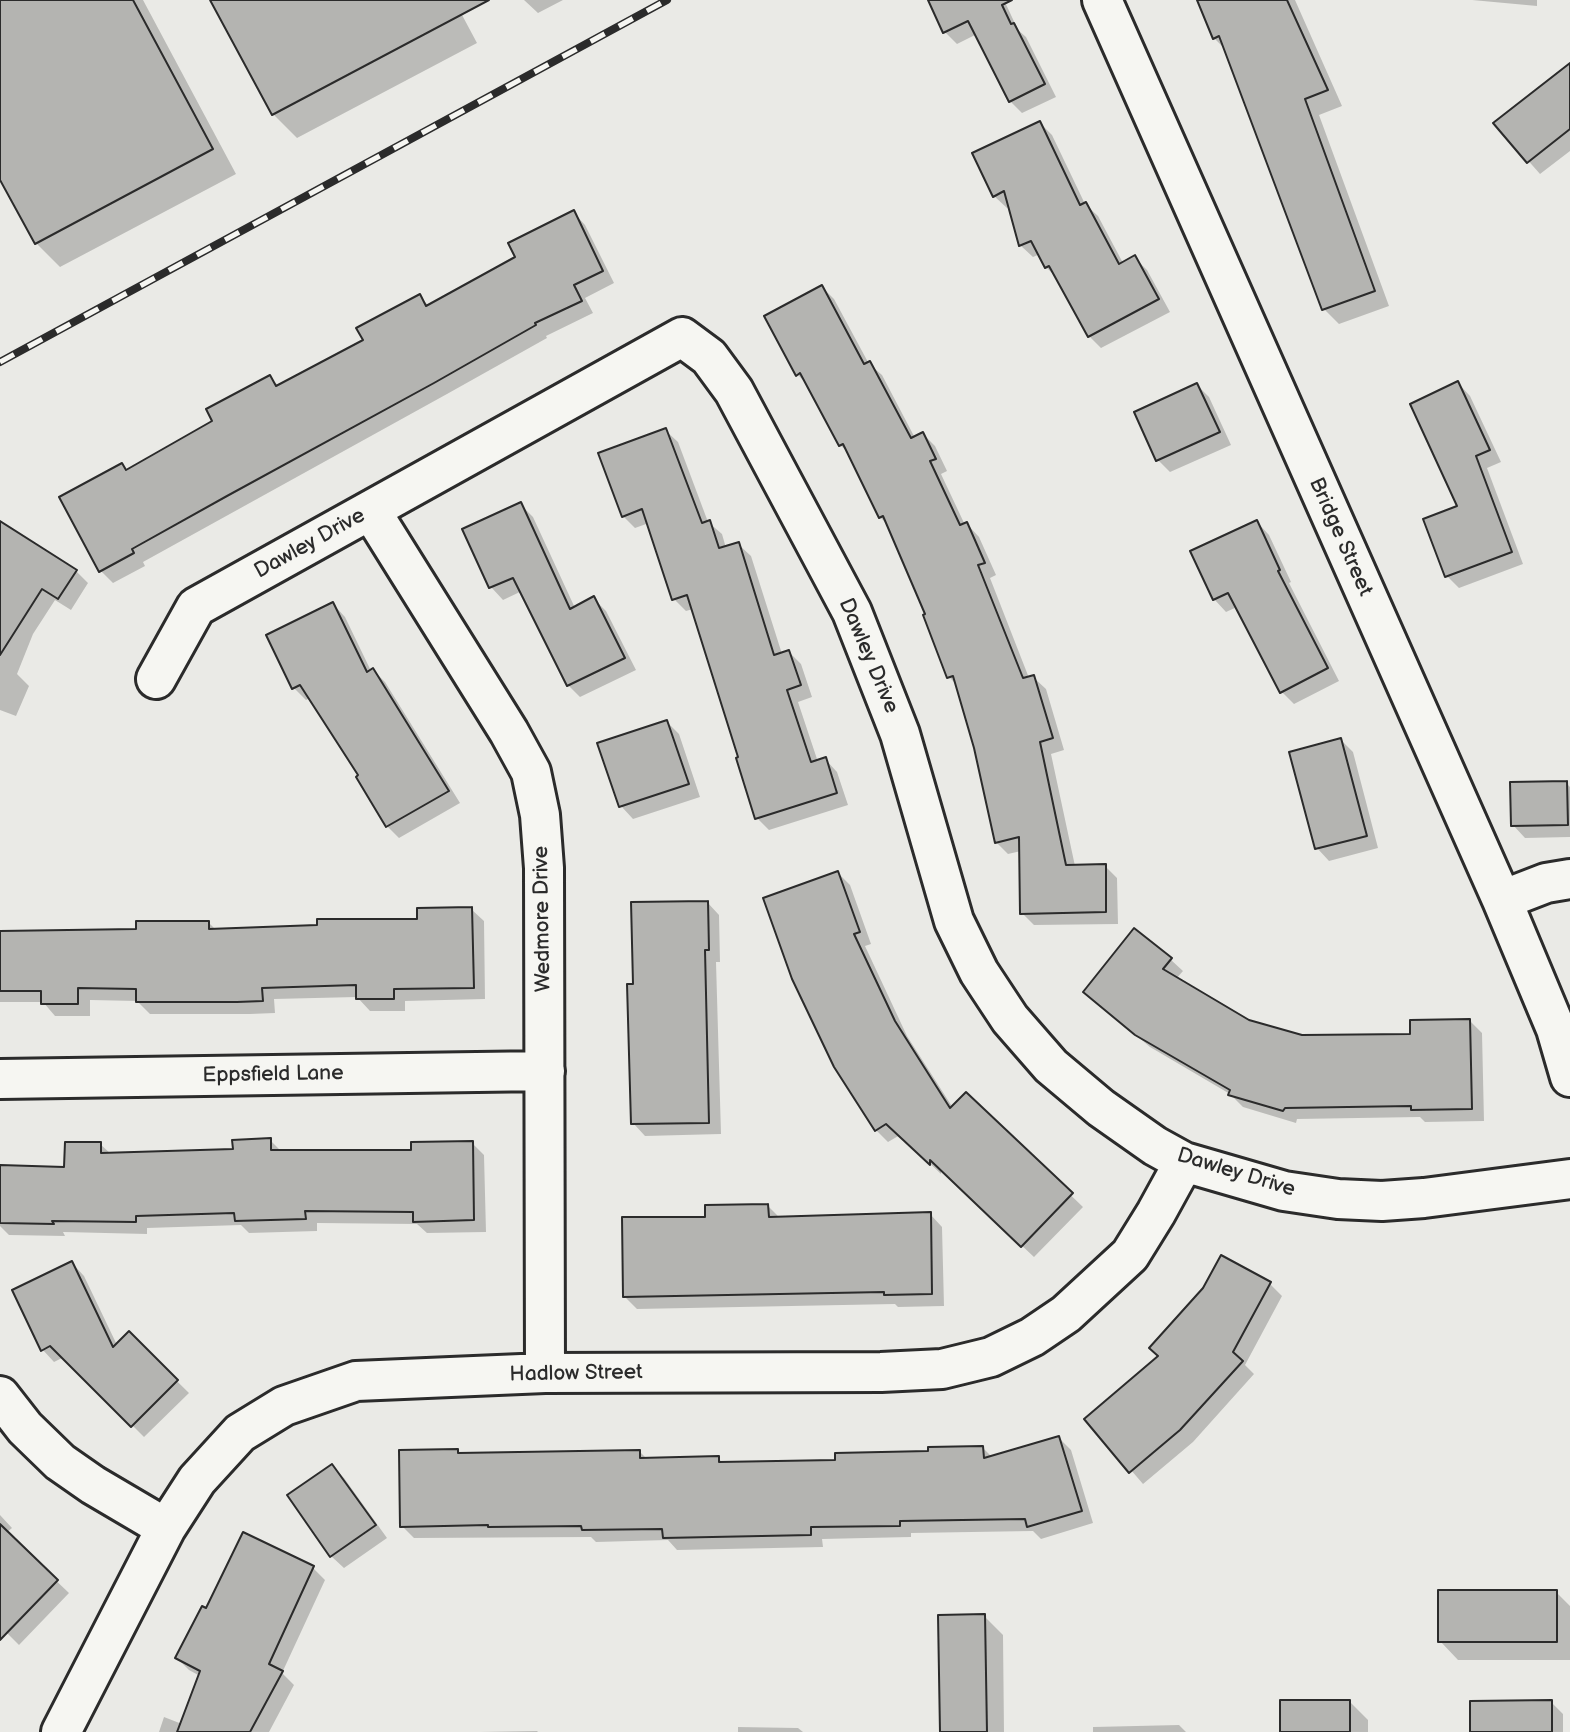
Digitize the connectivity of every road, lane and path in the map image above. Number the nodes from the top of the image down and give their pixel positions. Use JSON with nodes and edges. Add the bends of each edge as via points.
{"nodes":[{"id":1,"x":1102,"y":0,"type":"edge"},
{"id":2,"x":371,"y":511,"type":"junction"},
{"id":3,"x":156,"y":679,"type":"dead end"},
{"id":4,"x":1570,"y":879,"type":"edge"},
{"id":5,"x":1502,"y":900,"type":"junction"},
{"id":6,"x":545,"y":1071,"type":"junction"},
{"id":7,"x":1570,"y":1077,"type":"edge"},
{"id":8,"x":0,"y":1079,"type":"edge"},
{"id":9,"x":1184,"y":1162,"type":"junction"},
{"id":10,"x":1570,"y":1179,"type":"edge"},
{"id":11,"x":545,"y":1373,"type":"junction"},
{"id":12,"x":0,"y":1396,"type":"edge"},
{"id":13,"x":166,"y":1528,"type":"junction"},
{"id":14,"x":61,"y":1732,"type":"edge"}],
"edges":[{"from":1,"to":5,"type":"street","name":"Bridge Street"},
{"from":2,"to":3,"type":"street","name":"Dawley Drive","via":[[196,607]]},
{"from":2,"to":6,"type":"street","name":"Wedmore Drive","via":[[531,772],[544,868]]},
{"from":2,"to":9,"type":"street","name":"Dawley Drive","via":[[682,337],[709,357],[734,391],[852,612],[900,734],[954,921],[979,972],[1010,1019],[1051,1066],[1101,1108]]},
{"from":4,"to":5,"type":"street"},
{"from":5,"to":7,"type":"street","name":"Bridge Street","via":[[1556,1029]]},
{"from":6,"to":8,"type":"street","name":"Eppsfield Lane"},
{"from":6,"to":11,"type":"street","name":"Wedmore Drive"},
{"from":9,"to":10,"type":"street","name":"Dawley Drive","via":[[1284,1191],[1382,1201]]},
{"from":9,"to":11,"type":"street","name":"Hadlow Street","via":[[1130,1255],[1066,1314],[991,1357],[942,1369],[881,1372]]},
{"from":11,"to":13,"type":"street","name":"Hadlow Street","via":[[356,1381],[284,1406],[240,1433],[197,1480]]},
{"from":12,"to":13,"type":"street","via":[[60,1462]]},
{"from":13,"to":14,"type":"street","name":"Hadlow Street"}]}
